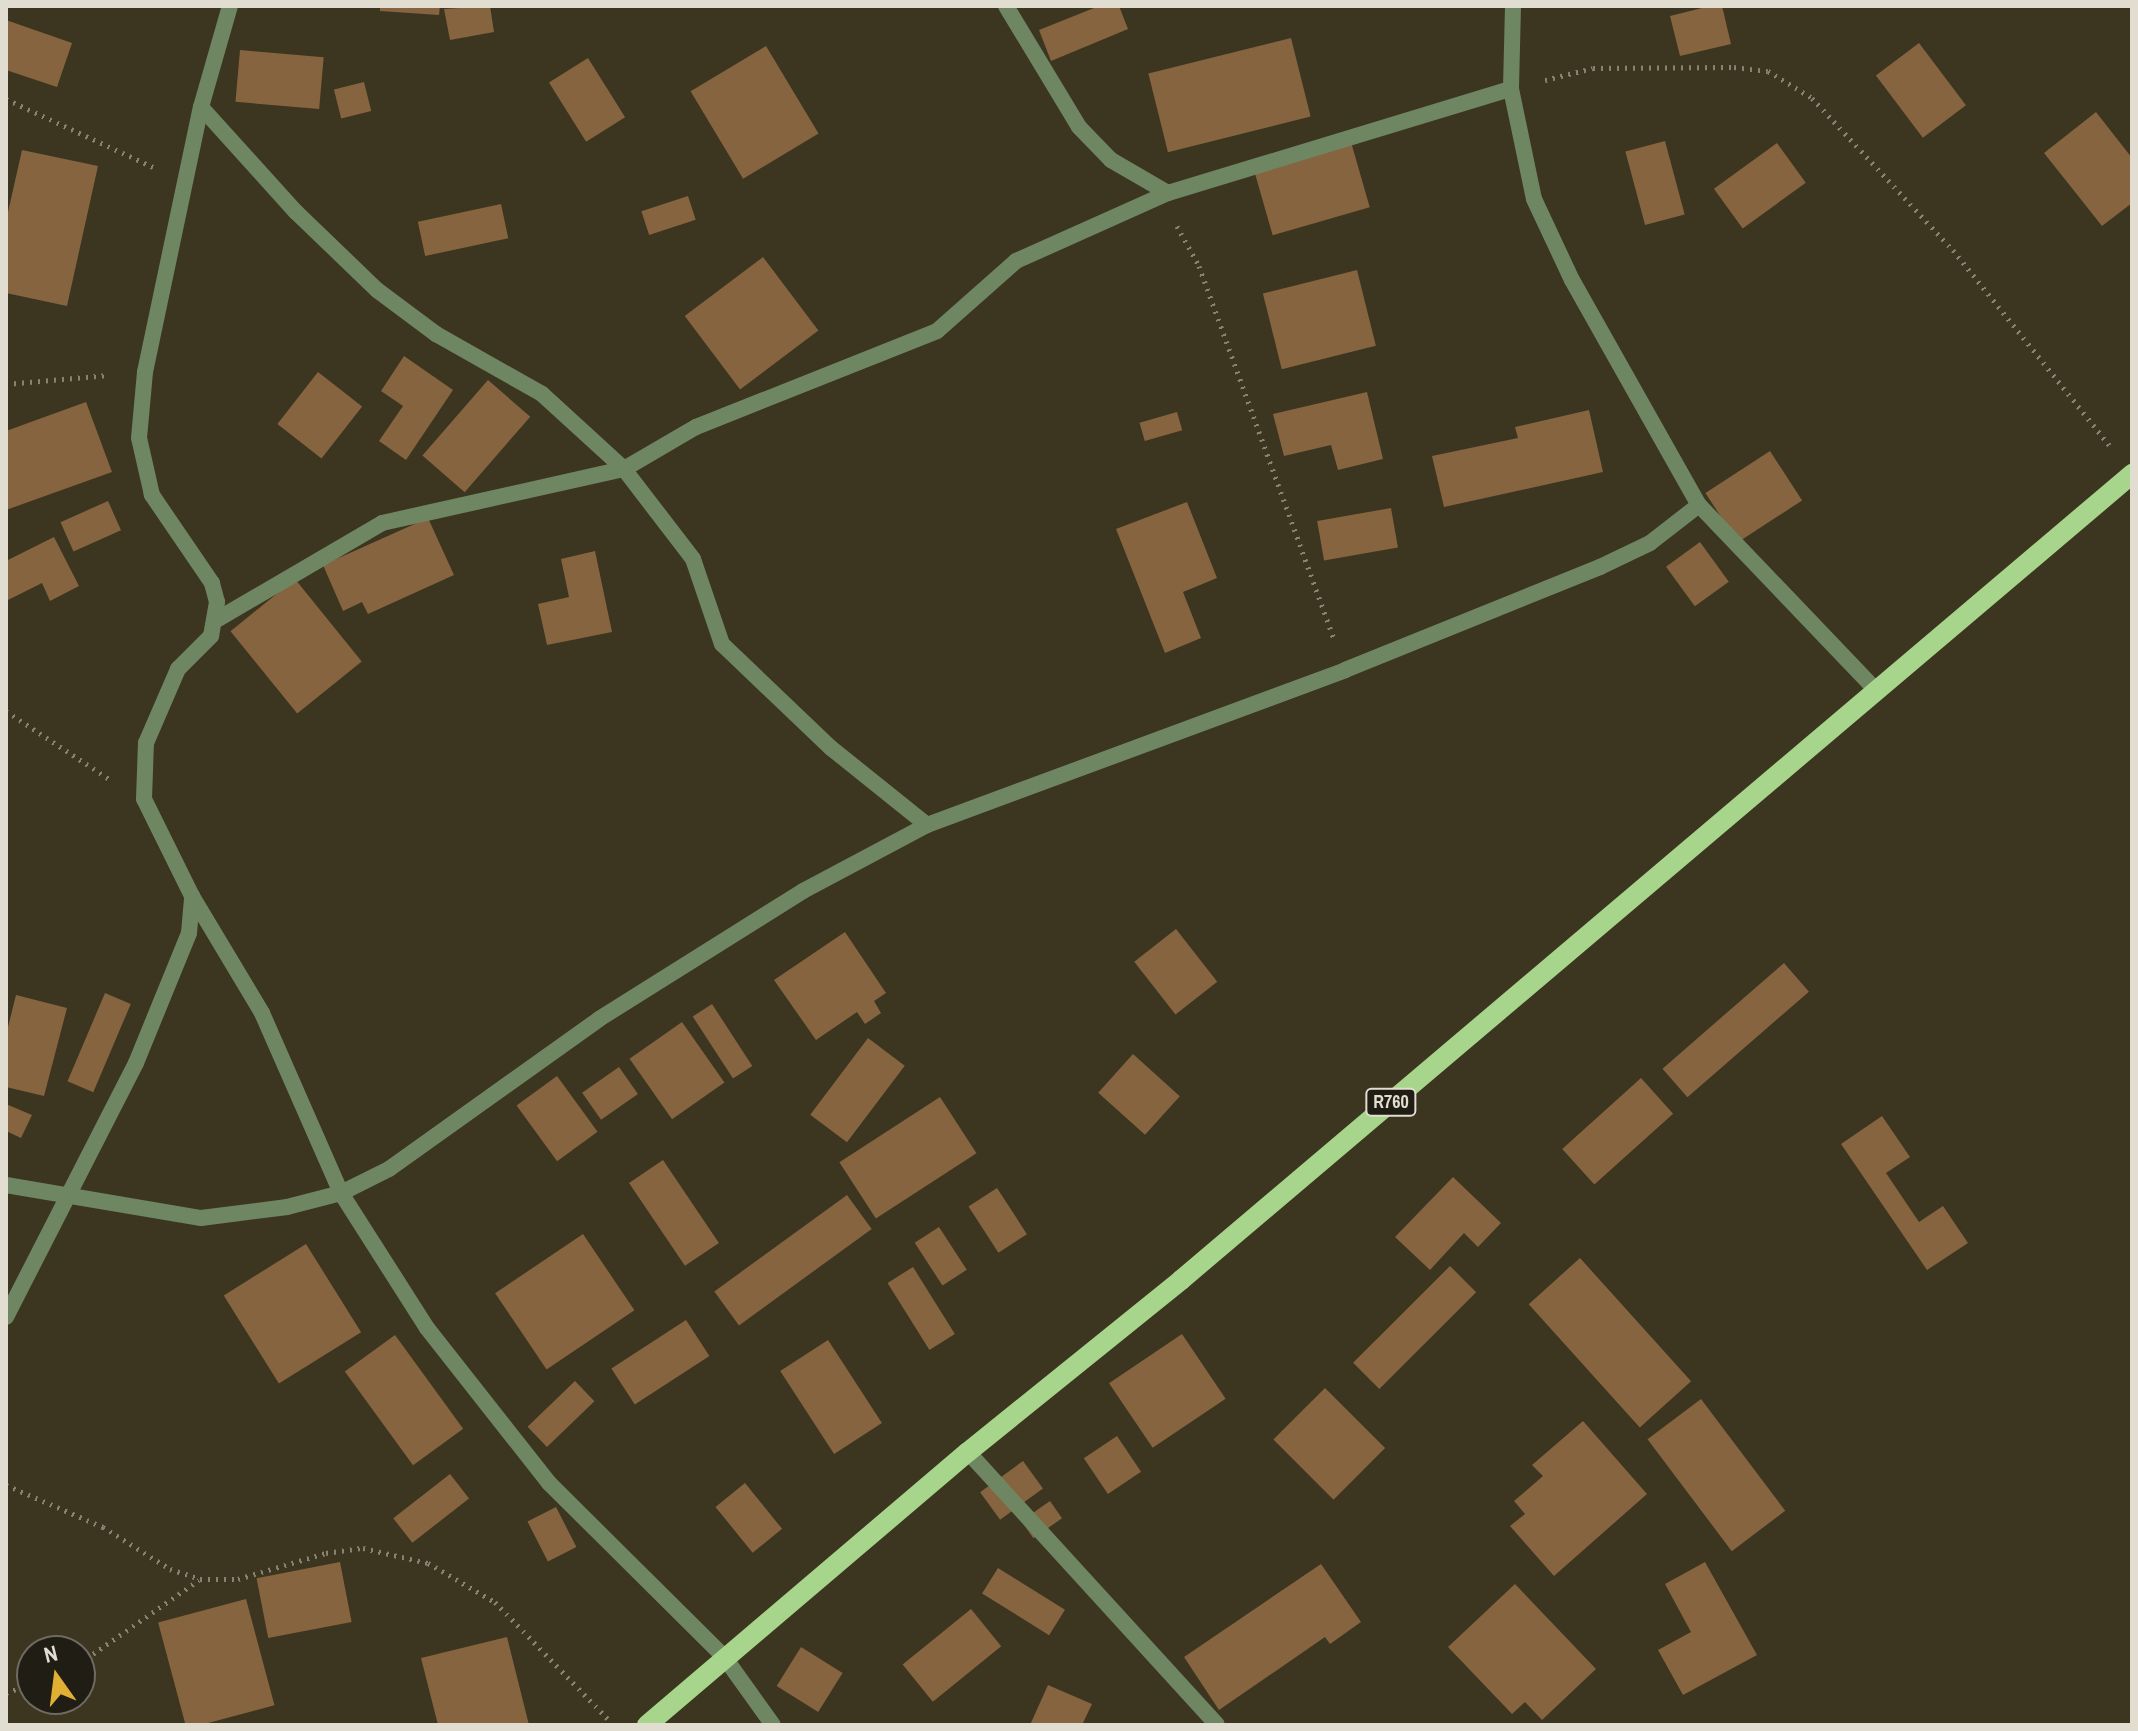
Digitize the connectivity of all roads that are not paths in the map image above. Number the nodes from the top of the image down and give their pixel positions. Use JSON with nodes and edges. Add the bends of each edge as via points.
{"nodes":[{"id":1,"x":230,"y":6,"type":"edge"},
{"id":2,"x":1006,"y":6,"type":"edge"},
{"id":3,"x":1513,"y":6,"type":"edge"},
{"id":4,"x":1511,"y":89,"type":"junction"},
{"id":5,"x":201,"y":107,"type":"junction"},
{"id":6,"x":1164,"y":194,"type":"junction"},
{"id":7,"x":624,"y":469,"type":"junction"},
{"id":8,"x":2132,"y":474,"type":"edge"},
{"id":9,"x":1699,"y":505,"type":"junction"},
{"id":10,"x":218,"y":619,"type":"junction"},
{"id":11,"x":1877,"y":691,"type":"junction"},
{"id":12,"x":927,"y":825,"type":"junction"},
{"id":13,"x":192,"y":896,"type":"junction"},
{"id":14,"x":6,"y":1185,"type":"edge"},
{"id":15,"x":71,"y":1193,"type":"junction"},
{"id":16,"x":341,"y":1193,"type":"junction"},
{"id":17,"x":6,"y":1317,"type":"edge"},
{"id":18,"x":968,"y":1452,"type":"junction"},
{"id":19,"x":725,"y":1658,"type":"junction"},
{"id":20,"x":647,"y":1725,"type":"edge"},
{"id":21,"x":773,"y":1725,"type":"edge"},
{"id":22,"x":1217,"y":1725,"type":"edge"}],
"edges":[{"from":1,"to":5,"type":"street"},
{"from":2,"to":6,"type":"street","via":[[1079,127],[1111,160]]},
{"from":3,"to":4,"type":"street"},
{"from":4,"to":6,"type":"street"},
{"from":4,"to":9,"type":"street","via":[[1534,199],[1616,363]]},
{"from":5,"to":7,"type":"street","via":[[296,212],[377,290],[436,334],[542,394]]},
{"from":5,"to":10,"type":"street","via":[[145,372],[139,438],[152,495],[212,583]]},
{"from":6,"to":7,"type":"street","via":[[1016,261],[937,331],[696,427]]},
{"from":7,"to":10,"type":"street","via":[[382,523]]},
{"from":7,"to":12,"type":"street","via":[[693,559],[722,644],[831,748]]},
{"from":8,"to":11,"type":"main road","number":"R760"},
{"from":9,"to":11,"type":"street"},
{"from":9,"to":12,"type":"street","via":[[1650,543],[1345,670]]},
{"from":10,"to":13,"type":"street","via":[[211,636],[178,669],[146,743],[144,799]]},
{"from":11,"to":18,"type":"main road","number":"R760","via":[[1181,1280]]},
{"from":12,"to":16,"type":"street","via":[[803,891],[713,947],[599,1019],[389,1169]]},
{"from":13,"to":15,"type":"street","via":[[189,933]]},
{"from":13,"to":16,"type":"street","via":[[262,1013]]},
{"from":14,"to":15,"type":"street"},
{"from":15,"to":16,"type":"street","via":[[201,1218]]},
{"from":15,"to":17,"type":"street"},
{"from":16,"to":19,"type":"street","via":[[427,1328],[549,1483]]},
{"from":18,"to":19,"type":"main road","number":"R760"},
{"from":18,"to":22,"type":"street"},
{"from":19,"to":20,"type":"main road","number":"R760"},
{"from":19,"to":21,"type":"street"}]}
